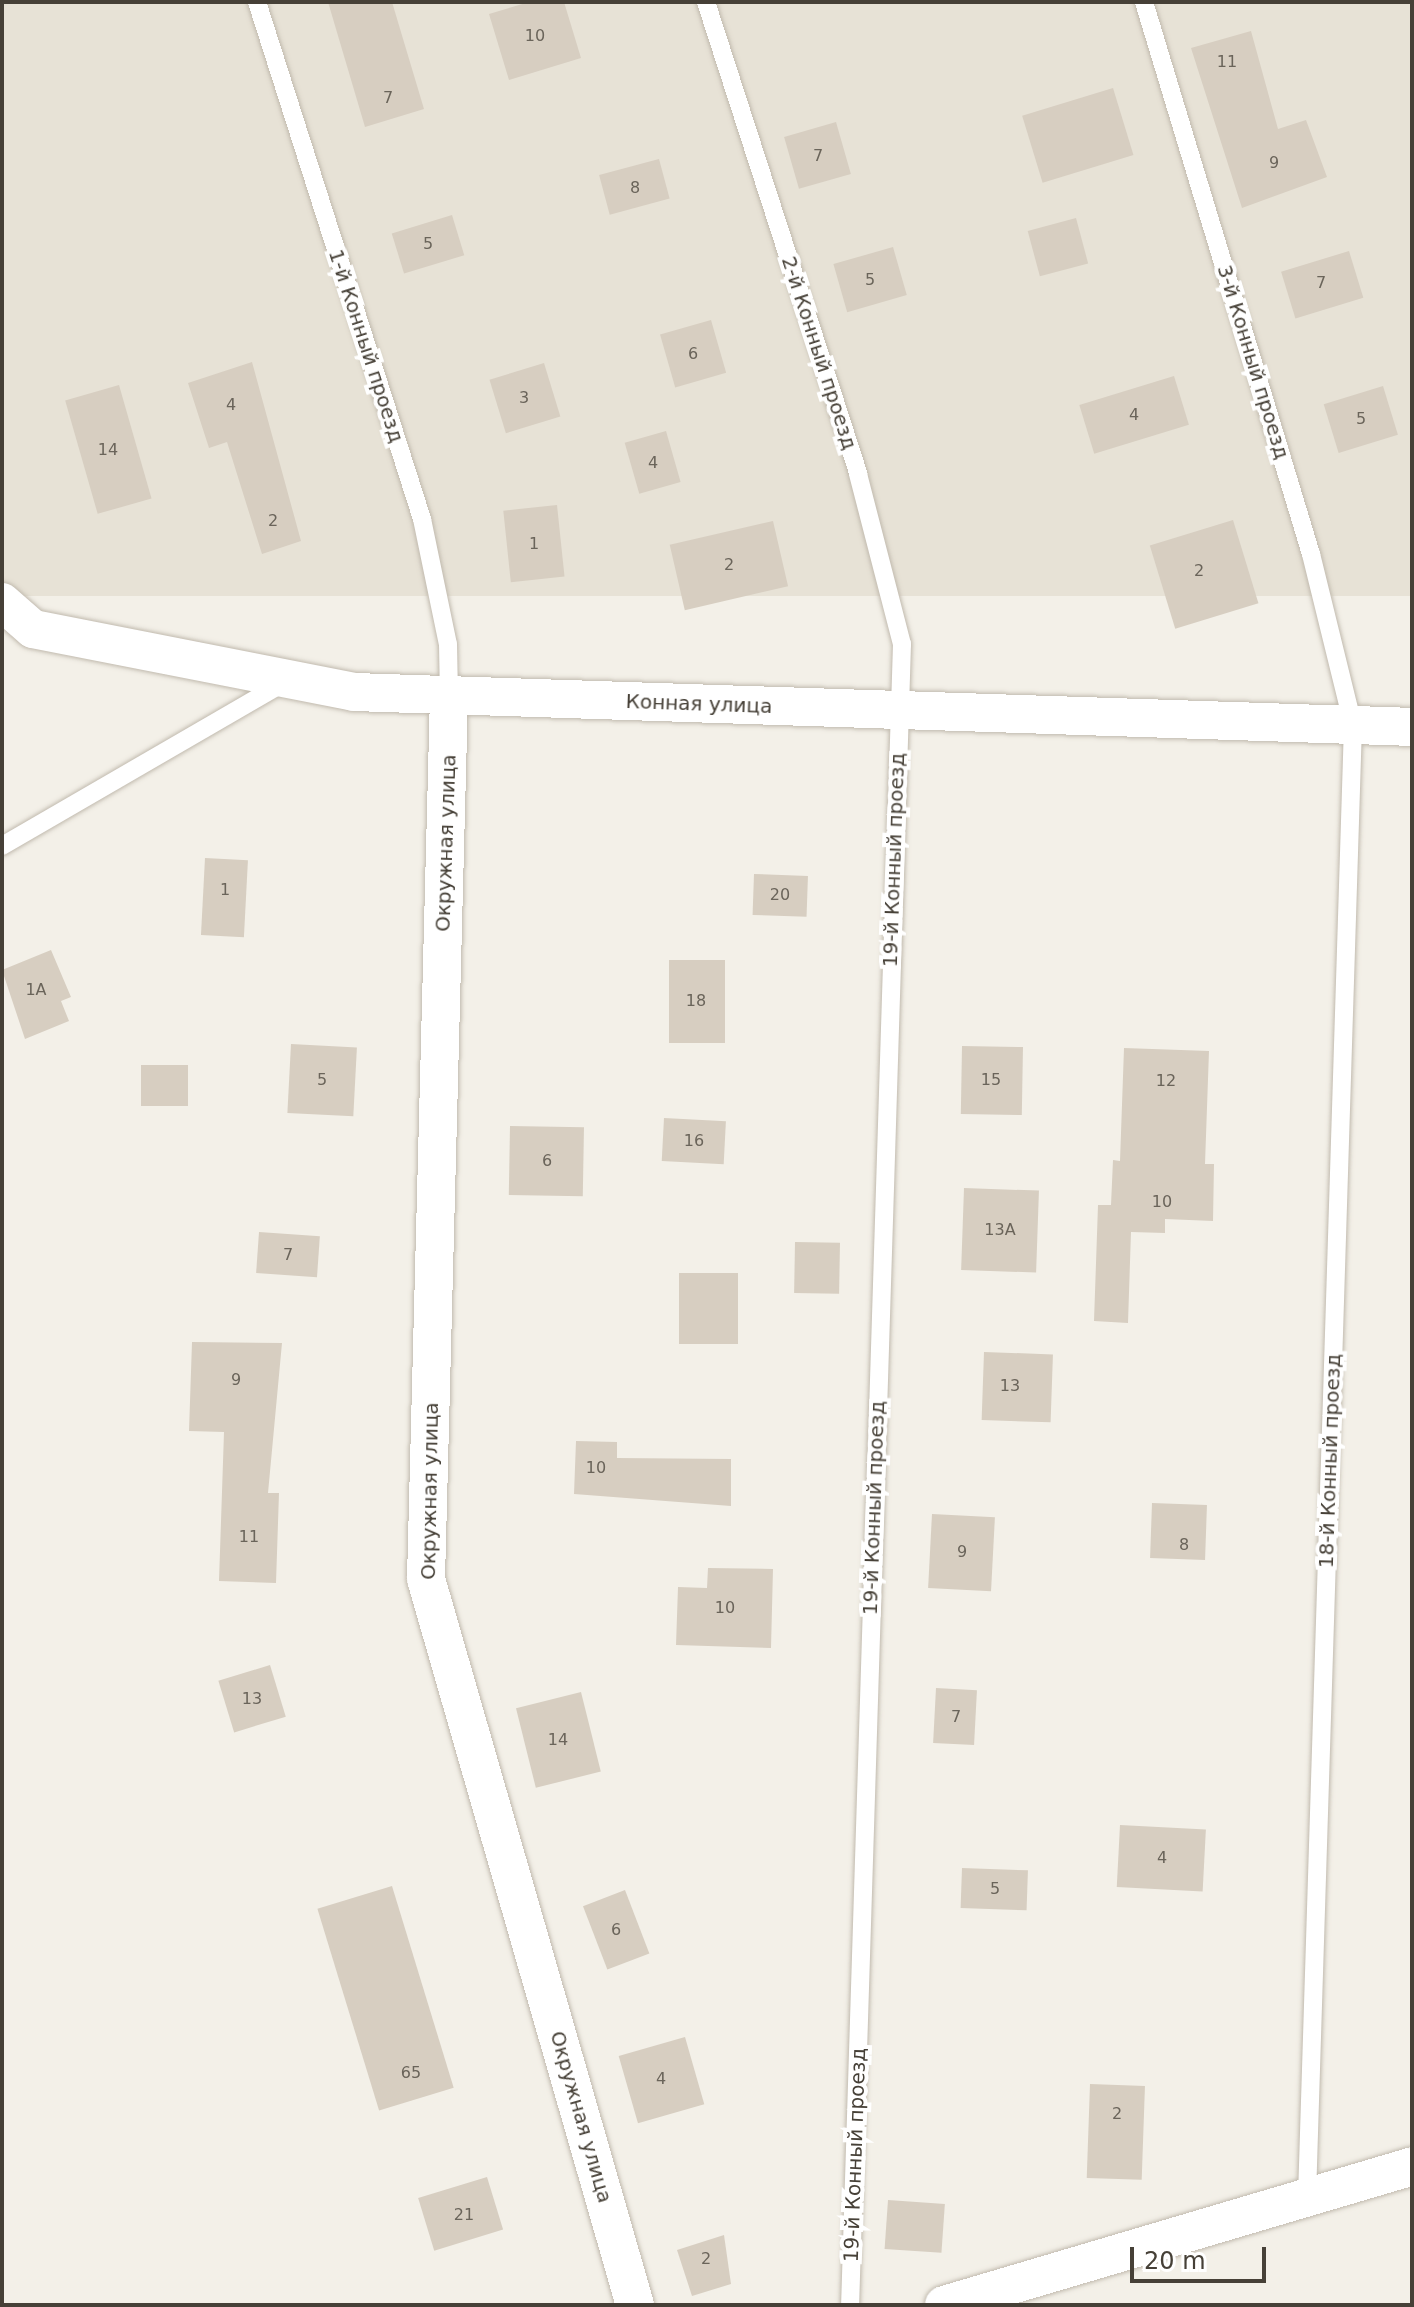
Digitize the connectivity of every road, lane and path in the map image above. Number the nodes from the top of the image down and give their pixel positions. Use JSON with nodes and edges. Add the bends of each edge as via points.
{"nodes":[{"id":1,"x":257,"y":2,"type":"edge"},
{"id":2,"x":706,"y":2,"type":"edge"},
{"id":3,"x":1144,"y":2,"type":"edge"},
{"id":4,"x":2,"y":602,"type":"edge"},
{"id":5,"x":289,"y":679,"type":"junction"},
{"id":6,"x":449,"y":695,"type":"junction"},
{"id":7,"x":899,"y":710,"type":"junction"},
{"id":8,"x":1353,"y":725,"type":"junction"},
{"id":9,"x":1412,"y":727,"type":"edge"},
{"id":10,"x":2,"y":846,"type":"edge"},
{"id":11,"x":1412,"y":2166,"type":"edge"},
{"id":12,"x":1307,"y":2197,"type":"junction"},
{"id":13,"x":635,"y":2305,"type":"edge"},
{"id":14,"x":850,"y":2305,"type":"edge"},
{"id":15,"x":944,"y":2305,"type":"edge"}],
"edges":[{"from":1,"to":6,"type":"lane","name":"1-й Конный проезд","via":[[422,519],[448,644]]},
{"from":2,"to":7,"type":"lane","name":"2-й Конный проезд","via":[[858,474],[902,644]]},
{"from":3,"to":8,"type":"lane","name":"3-й Конный проезд","via":[[1311,554]]},
{"from":4,"to":5,"type":"street","name":"Конная улица","via":[[33,629]]},
{"from":5,"to":6,"type":"street","name":"Конная улица","via":[[354,692]]},
{"from":5,"to":10,"type":"lane"},
{"from":6,"to":7,"type":"street","name":"Конная улица"},
{"from":6,"to":13,"type":"street","name":"Окружная улица","via":[[426,1579]]},
{"from":7,"to":8,"type":"street","name":"Конная улица"},
{"from":7,"to":14,"type":"lane","name":"19-й Конный проезд"},
{"from":8,"to":9,"type":"street","name":"Конная улица"},
{"from":8,"to":12,"type":"lane","name":"18-й Конный проезд"},
{"from":11,"to":12,"type":"street"},
{"from":12,"to":15,"type":"street"}]}
